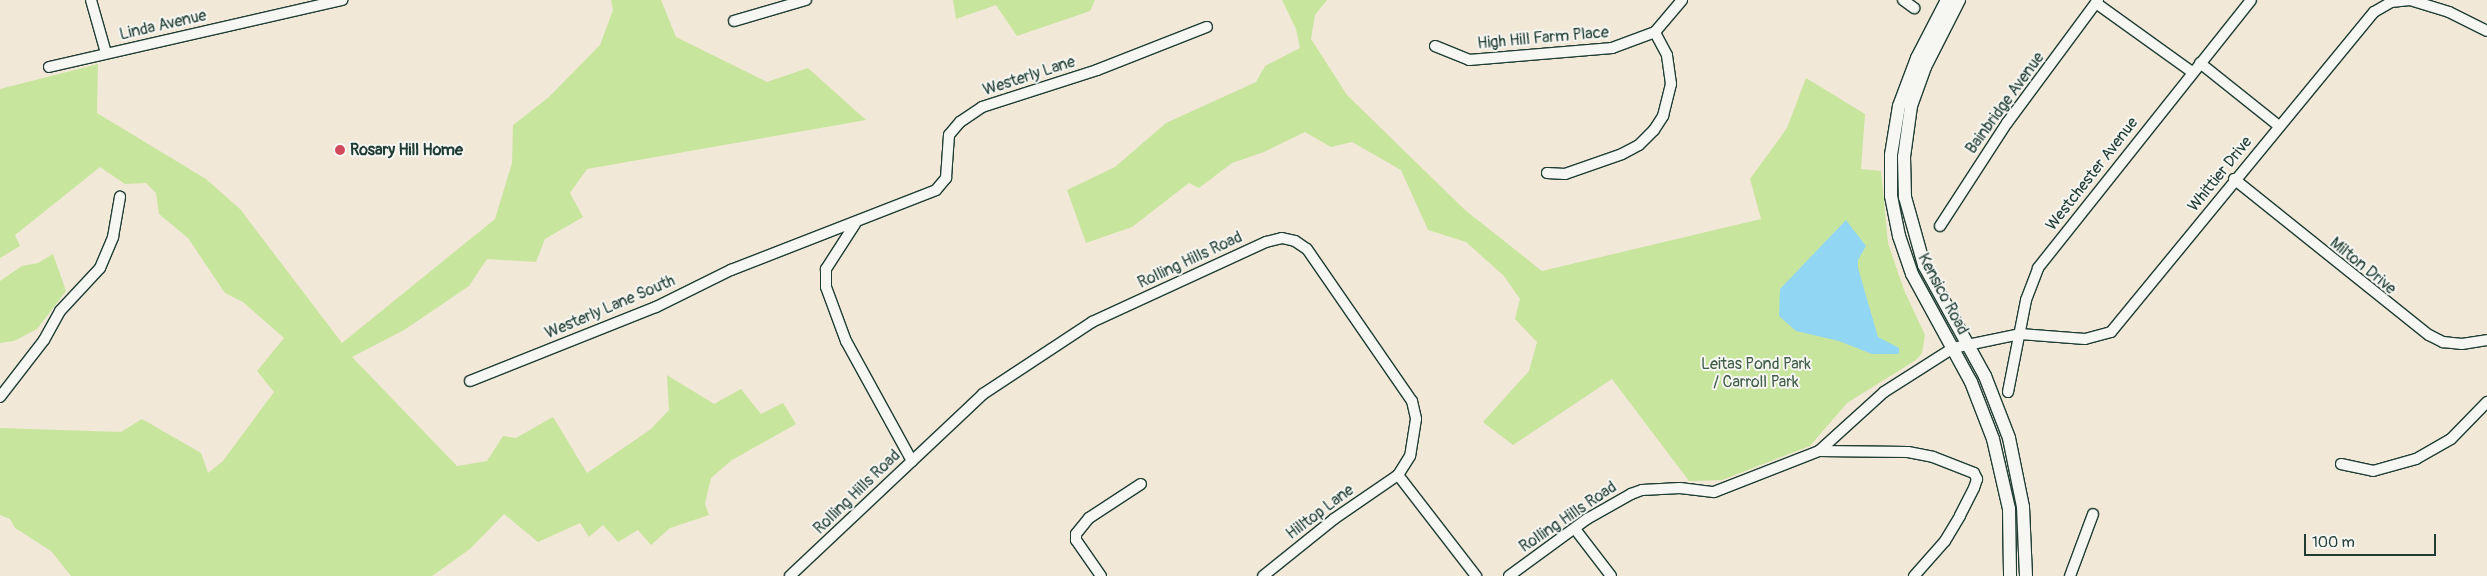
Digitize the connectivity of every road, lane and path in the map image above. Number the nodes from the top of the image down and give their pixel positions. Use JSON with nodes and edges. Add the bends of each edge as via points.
{"nodes":[{"id":1,"x":91,"y":0,"type":"edge"},
{"id":2,"x":342,"y":0,"type":"edge"},
{"id":3,"x":806,"y":0,"type":"edge"},
{"id":4,"x":1682,"y":0,"type":"edge"},
{"id":5,"x":1903,"y":0,"type":"edge"},
{"id":6,"x":1947,"y":0,"type":"edge"},
{"id":7,"x":1959,"y":0,"type":"edge"},
{"id":8,"x":2251,"y":0,"type":"edge"},
{"id":9,"x":2097,"y":2,"type":"edge"},
{"id":10,"x":1914,"y":8,"type":"dead end"},
{"id":11,"x":734,"y":21,"type":"dead end"},
{"id":12,"x":1207,"y":27,"type":"dead end"},
{"id":13,"x":2486,"y":28,"type":"edge"},
{"id":14,"x":1655,"y":32,"type":"junction"},
{"id":15,"x":1434,"y":46,"type":"dead end"},
{"id":16,"x":106,"y":53,"type":"junction"},
{"id":17,"x":2200,"y":63,"type":"junction"},
{"id":18,"x":49,"y":67,"type":"dead end"},
{"id":19,"x":2192,"y":72,"type":"junction"},
{"id":20,"x":2279,"y":126,"type":"junction"},
{"id":21,"x":1547,"y":173,"type":"dead end"},
{"id":22,"x":2234,"y":179,"type":"junction"},
{"id":23,"x":120,"y":197,"type":"dead end"},
{"id":24,"x":856,"y":224,"type":"junction"},
{"id":25,"x":1940,"y":226,"type":"dead end"},
{"id":26,"x":789,"y":248,"type":"joint"},
{"id":27,"x":2020,"y":334,"type":"junction"},
{"id":28,"x":2487,"y":340,"type":"edge"},
{"id":29,"x":1960,"y":346,"type":"junction"},
{"id":30,"x":470,"y":381,"type":"dead end"},
{"id":31,"x":2008,"y":392,"type":"dead end"},
{"id":32,"x":0,"y":398,"type":"edge"},
{"id":33,"x":2487,"y":402,"type":"edge"},
{"id":34,"x":1819,"y":451,"type":"junction"},
{"id":35,"x":912,"y":461,"type":"junction"},
{"id":36,"x":2341,"y":464,"type":"dead end"},
{"id":37,"x":1398,"y":475,"type":"junction"},
{"id":38,"x":1142,"y":484,"type":"dead end"},
{"id":39,"x":2094,"y":514,"type":"dead end"},
{"id":40,"x":1575,"y":528,"type":"junction"},
{"id":41,"x":790,"y":576,"type":"edge"},
{"id":42,"x":1101,"y":576,"type":"edge"},
{"id":43,"x":1263,"y":576,"type":"edge"},
{"id":44,"x":1476,"y":576,"type":"edge"},
{"id":45,"x":1509,"y":576,"type":"edge"},
{"id":46,"x":1611,"y":576,"type":"edge"},
{"id":47,"x":1914,"y":576,"type":"edge"},
{"id":48,"x":2010,"y":576,"type":"edge"},
{"id":49,"x":2026,"y":576,"type":"edge"},
{"id":50,"x":2070,"y":576,"type":"edge"}],
"edges":[{"from":1,"to":16,"type":"street"},
{"from":2,"to":16,"type":"street","name":"Linda Avenue"},
{"from":3,"to":11,"type":"street"},
{"from":4,"to":14,"type":"street"},
{"from":5,"to":10,"type":"street"},
{"from":6,"to":29,"type":"street","name":"Kensico Road","via":[[1902,95],[1893,135],[1890,170],[1894,216],[1904,256],[1921,293]]},
{"from":7,"to":29,"type":"street","name":"Kensico Road","via":[[1928,59],[1914,96],[1905,136],[1904,177],[1909,217],[1920,256]]},
{"from":8,"to":17,"type":"street","name":"Westchester Avenue"},
{"from":9,"to":19,"type":"street"},
{"from":9,"to":25,"type":"street","name":"Bainbridge Avenue","via":[[2003,129]]},
{"from":12,"to":24,"type":"street","name":"Westerly Lane","via":[[1097,70],[982,107],[960,122],[949,135],[946,178],[940,186]]},
{"from":13,"to":20,"type":"street","name":"Whittier Drive","via":[[2421,2],[2391,2],[2374,12]]},
{"from":14,"to":15,"type":"street","name":"High Hill Farm Place","via":[[1612,48],[1494,59],[1469,60]]},
{"from":14,"to":21,"type":"street","via":[[1667,55],[1671,84],[1663,116],[1654,130],[1639,145],[1622,154],[1565,174]]},
{"from":16,"to":18,"type":"street","name":"Linda Avenue"},
{"from":17,"to":19,"type":"street","name":"Westchester Avenue"},
{"from":17,"to":20,"type":"street"},
{"from":19,"to":27,"type":"street","name":"Westchester Avenue","via":[[2038,268],[2026,300]]},
{"from":20,"to":22,"type":"street","name":"Whittier Drive"},
{"from":22,"to":27,"type":"street","name":"Whittier Drive","via":[[2111,332],[2085,339]]},
{"from":22,"to":28,"type":"street","name":"Milton Drive","via":[[2429,335],[2443,342],[2462,344]]},
{"from":23,"to":32,"type":"street","via":[[113,237],[100,268],[60,311],[44,340]]},
{"from":24,"to":26,"type":"street","name":"Westerly Lane"},
{"from":24,"to":35,"type":"street","via":[[826,269],[826,286],[846,341]]},
{"from":26,"to":30,"type":"street","name":"Westerly Lane South","via":[[703,281],[656,307]]},
{"from":27,"to":29,"type":"street","name":"Whittier Drive"},
{"from":27,"to":31,"type":"street","name":"Westchester Avenue"},
{"from":29,"to":34,"type":"street","name":"Rolling Hills Road","via":[[1884,392]]},
{"from":29,"to":48,"type":"street","name":"Kensico Road","via":[[1999,458],[2010,514]]},
{"from":29,"to":49,"type":"street","name":"Kensico Road","via":[[1996,402],[2014,458],[2024,512]]},
{"from":33,"to":36,"type":"street","via":[[2451,439],[2416,459],[2373,471]]},
{"from":34,"to":40,"type":"street","name":"Rolling Hills Road","via":[[1714,492],[1680,488],[1642,490],[1608,506]]},
{"from":34,"to":47,"type":"street","name":"Rolling Hills Road","via":[[1908,452],[1933,457],[1974,473],[1977,479],[1945,541]]},
{"from":35,"to":37,"type":"street","name":"Rolling Hills Road","via":[[983,394],[1061,341],[1181,280],[1282,238],[1307,249],[1412,401],[1415,433],[1406,465]]},
{"from":35,"to":41,"type":"street","name":"Rolling Hills Road"},
{"from":37,"to":43,"type":"street","name":"Hilltop Lane","via":[[1334,519]]},
{"from":37,"to":44,"type":"street"},
{"from":38,"to":42,"type":"street","via":[[1089,518],[1076,534],[1076,540]]},
{"from":39,"to":50,"type":"street"},
{"from":40,"to":45,"type":"street","name":"Rolling Hills Road"},
{"from":40,"to":46,"type":"street"}]}
